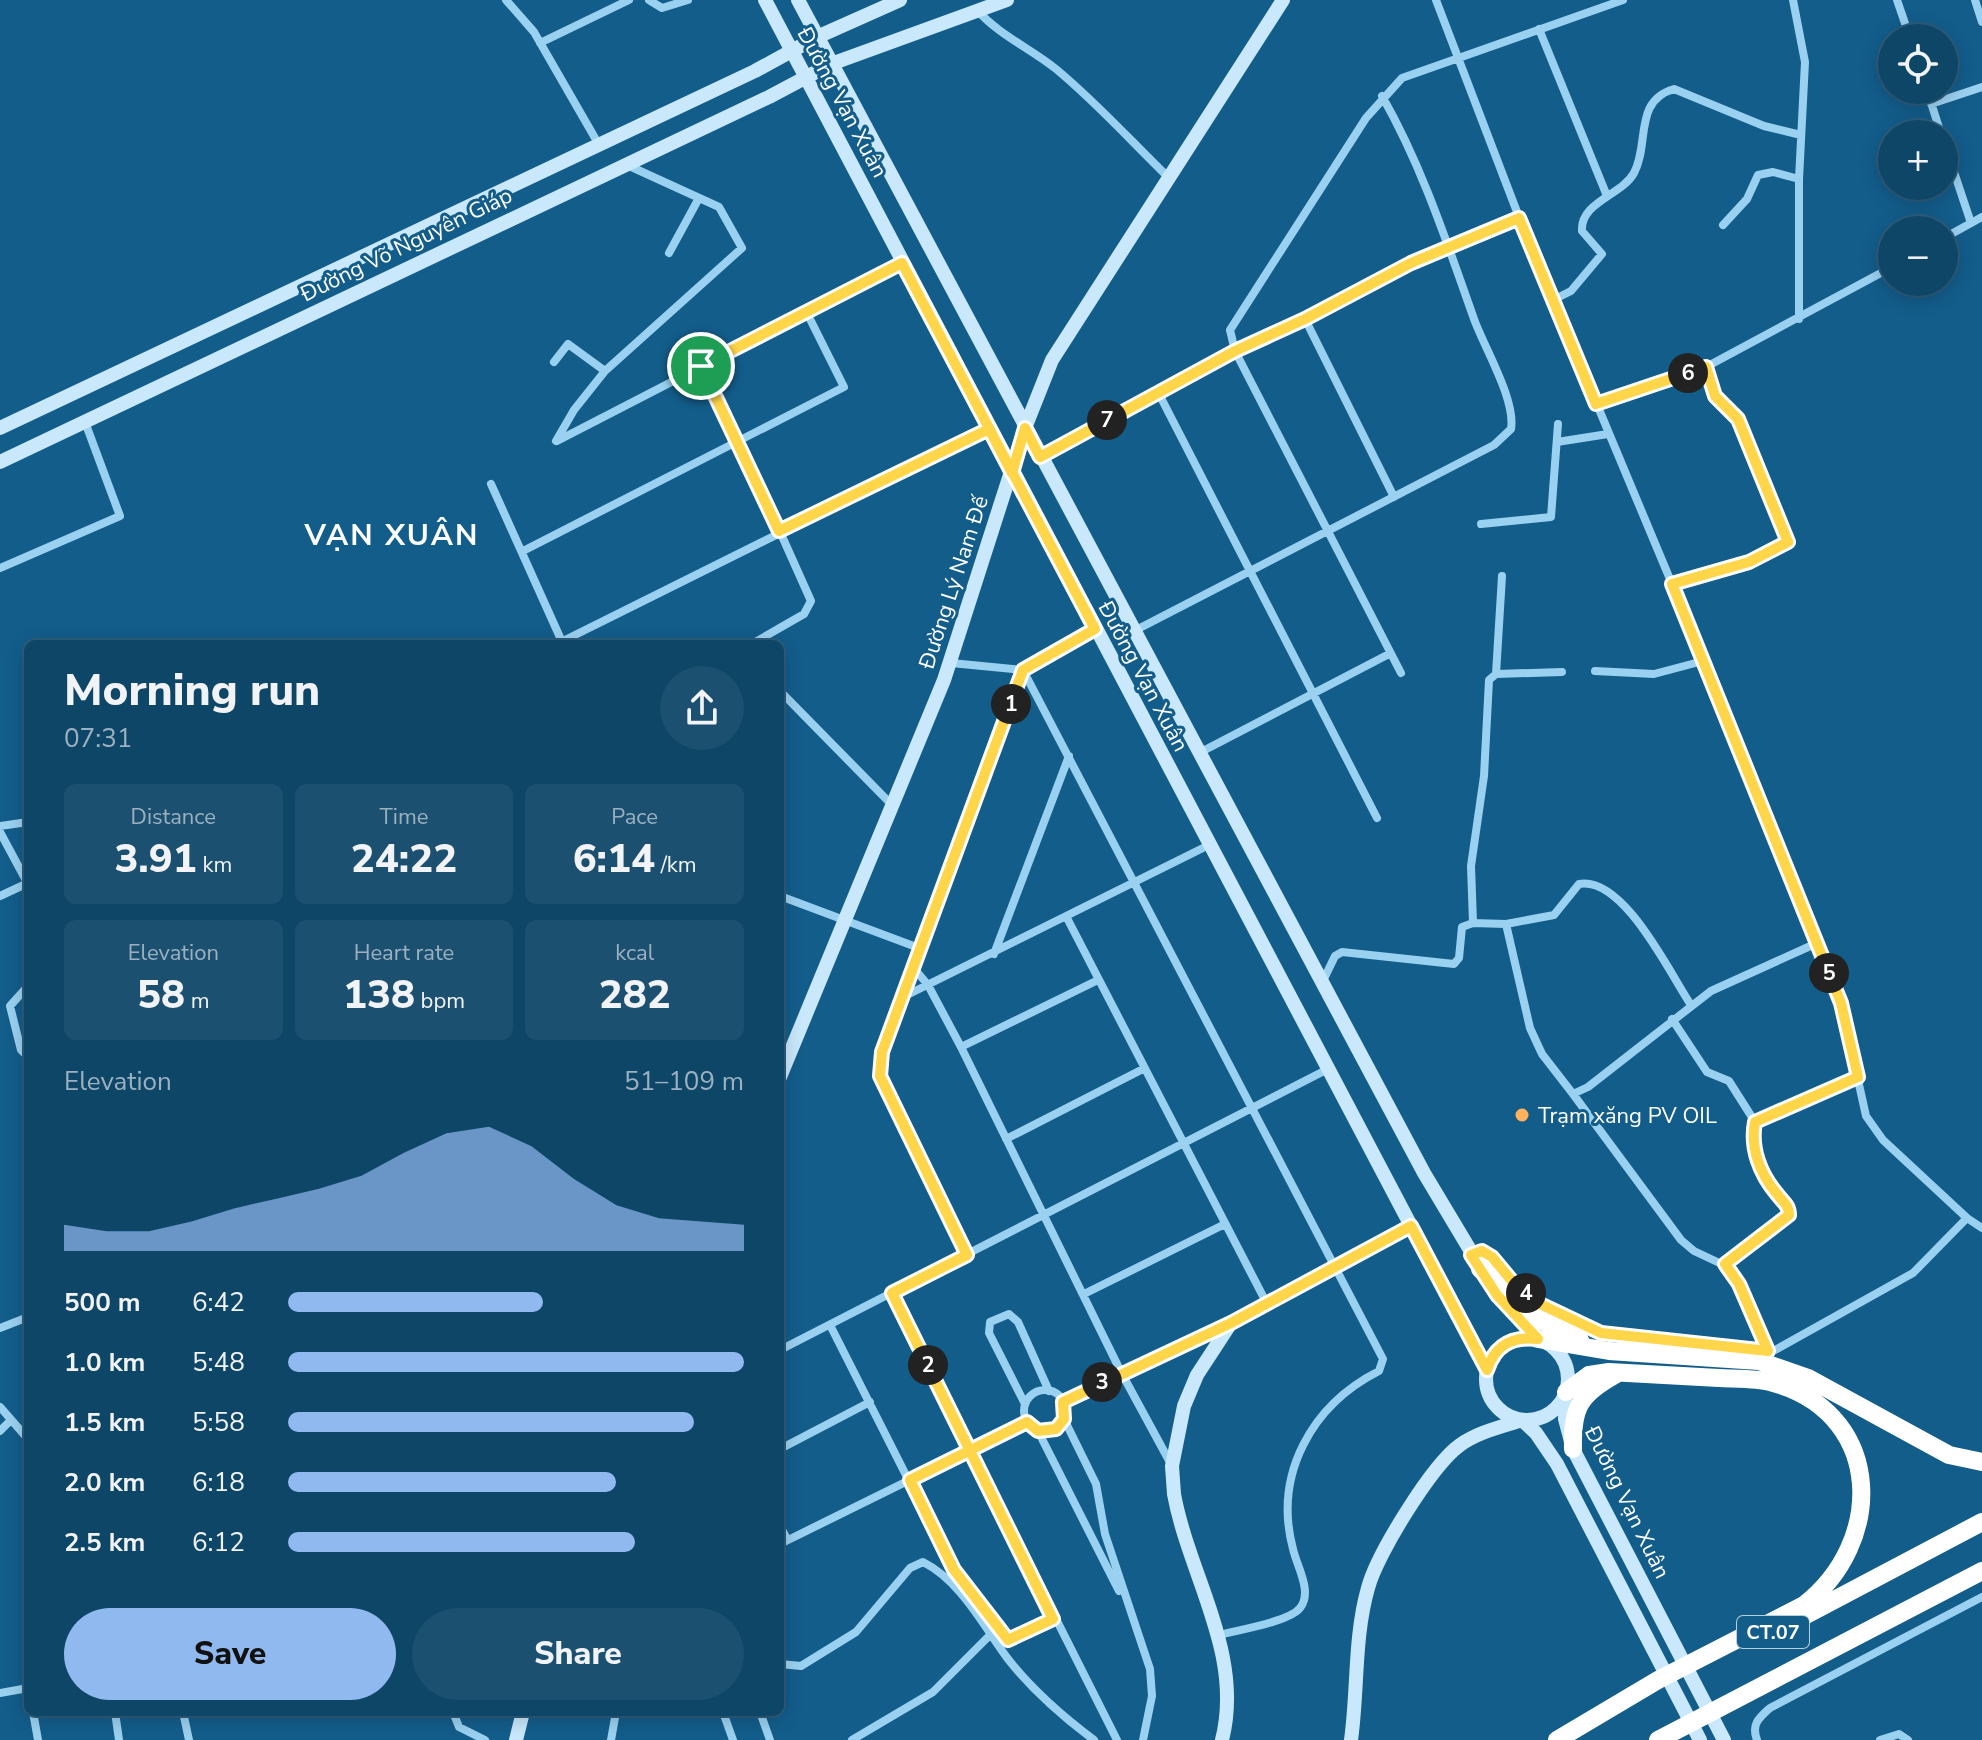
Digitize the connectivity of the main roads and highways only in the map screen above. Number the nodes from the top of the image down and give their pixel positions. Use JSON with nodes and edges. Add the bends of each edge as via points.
{"nodes":[{"id":1,"x":765,"y":0,"type":"edge"},
{"id":2,"x":798,"y":0,"type":"edge"},
{"id":3,"x":900,"y":0,"type":"edge"},
{"id":4,"x":1007,"y":0,"type":"edge"},
{"id":5,"x":1283,"y":0,"type":"edge"},
{"id":6,"x":817,"y":37,"type":"junction"},
{"id":7,"x":792,"y":51,"type":"junction"},
{"id":8,"x":831,"y":64,"type":"junction"},
{"id":9,"x":806,"y":78,"type":"junction"},
{"id":10,"x":582,"y":153,"type":"junction"},
{"id":11,"x":594,"y":179,"type":"junction"},
{"id":12,"x":3,"y":423,"type":"edge"},
{"id":13,"x":1025,"y":428,"type":"junction"},
{"id":14,"x":0,"y":462,"type":"edge"},
{"id":15,"x":1012,"y":473,"type":"junction"},
{"id":16,"x":784,"y":1068,"type":"edge"},
{"id":17,"x":1411,"y":1226,"type":"junction"},
{"id":18,"x":1475,"y":1262,"type":"junction"},
{"id":19,"x":1538,"y":1339,"type":"junction"},
{"id":20,"x":1609,"y":1351,"type":"junction"},
{"id":21,"x":1487,"y":1370,"type":"junction"},
{"id":22,"x":1619,"y":1373,"type":"junction"},
{"id":23,"x":1566,"y":1392,"type":"junction"},
{"id":24,"x":1522,"y":1420,"type":"junction"},
{"id":25,"x":1573,"y":1449,"type":"junction"},
{"id":26,"x":1982,"y":1462,"type":"edge"},
{"id":27,"x":1982,"y":1522,"type":"edge"},
{"id":28,"x":1982,"y":1571,"type":"edge"},
{"id":29,"x":1982,"y":1582,"type":"edge"},
{"id":30,"x":520,"y":1716,"type":"edge"},
{"id":31,"x":516,"y":1740,"type":"edge"},
{"id":32,"x":1222,"y":1740,"type":"edge"},
{"id":33,"x":1351,"y":1740,"type":"edge"},
{"id":34,"x":1557,"y":1740,"type":"edge"},
{"id":35,"x":1564,"y":1740,"type":"edge"},
{"id":36,"x":1658,"y":1740,"type":"edge"},
{"id":37,"x":1679,"y":1740,"type":"edge"},
{"id":38,"x":1700,"y":1740,"type":"edge"},
{"id":39,"x":1724,"y":1740,"type":"edge"}],
"edges":[{"from":1,"to":7,"type":"main road","name":"Đường Vạn Xuân"},
{"from":2,"to":6,"type":"main road","name":"Đường Vạn Xuân"},
{"from":3,"to":6,"type":"main road","name":"Đường Võ Nguyên Giáp"},
{"from":4,"to":8,"type":"main road","name":"Đường Võ Nguyên Giáp"},
{"from":5,"to":13,"type":"main road","name":"Đường Lý Nam Đế","via":[[1052,360]]},
{"from":6,"to":7,"type":"main road","name":"Đường Võ Nguyên Giáp"},
{"from":6,"to":8,"type":"main road","name":"Đường Vạn Xuân"},
{"from":7,"to":9,"type":"main road","name":"Đường Vạn Xuân"},
{"from":7,"to":10,"type":"main road","name":"Đường Võ Nguyên Giáp"},
{"from":8,"to":9,"type":"main road","name":"Đường Võ Nguyên Giáp"},
{"from":8,"to":13,"type":"main road","name":"Đường Vạn Xuân"},
{"from":9,"to":11,"type":"main road","name":"Đường Võ Nguyên Giáp"},
{"from":9,"to":15,"type":"main road","name":"Đường Vạn Xuân"},
{"from":10,"to":11,"type":"main road"},
{"from":10,"to":12,"type":"main road","name":"Đường Võ Nguyên Giáp"},
{"from":11,"to":14,"type":"main road","name":"Đường Võ Nguyên Giáp"},
{"from":13,"to":15,"type":"main road","name":"Đường Lý Nam Đế"},
{"from":13,"to":18,"type":"main road","name":"Đường Vạn Xuân"},
{"from":15,"to":16,"type":"main road","name":"Đường Lý Nam Đế","via":[[951,663]]},
{"from":15,"to":17,"type":"main road","name":"Đường Vạn Xuân"},
{"from":17,"to":21,"type":"main road","name":"Đường Vạn Xuân"},
{"from":17,"to":32,"type":"main road","via":[[1231,1323],[1193,1385],[1172,1466],[1178,1516],[1219,1635],[1228,1698]]},
{"from":18,"to":19,"type":"main road","name":"Đường Vạn Xuân"},
{"from":18,"to":20,"type":"highway","via":[[1543,1321]]},
{"from":19,"to":20,"type":"highway"},
{"from":19,"to":21,"type":"main road","via":[[1525,1337],[1500,1347]]},
{"from":19,"to":23,"type":"main road","via":[[1550,1344],[1566,1365]]},
{"from":20,"to":26,"type":"highway","via":[[1781,1367],[1926,1445]]},
{"from":21,"to":24,"type":"main road","via":[[1489,1397],[1509,1416]]},
{"from":22,"to":23,"type":"highway","via":[[1589,1375]]},
{"from":22,"to":25,"type":"highway","via":[[1597,1385],[1577,1408]]},
{"from":22,"to":34,"type":"highway","via":[[1756,1380],[1801,1395],[1844,1435],[1860,1475],[1862,1513],[1846,1561],[1804,1605],[1658,1680]]},
{"from":23,"to":24,"type":"main road","via":[[1549,1414]]},
{"from":23,"to":25,"type":"main road","name":"Đường Vạn Xuân","via":[[1565,1419]]},
{"from":24,"to":33,"type":"main road","via":[[1482,1433],[1441,1461],[1381,1555],[1360,1627]]},
{"from":24,"to":38,"type":"main road","name":"Đường Vạn Xuân","via":[[1557,1464]]},
{"from":25,"to":39,"type":"main road","name":"Đường Vạn Xuân"},
{"from":27,"to":35,"type":"highway","number":"CT.07"},
{"from":28,"to":36,"type":"highway","number":"CT.07"},
{"from":29,"to":37,"type":"highway"},
{"from":30,"to":31,"type":"main road"}]}
